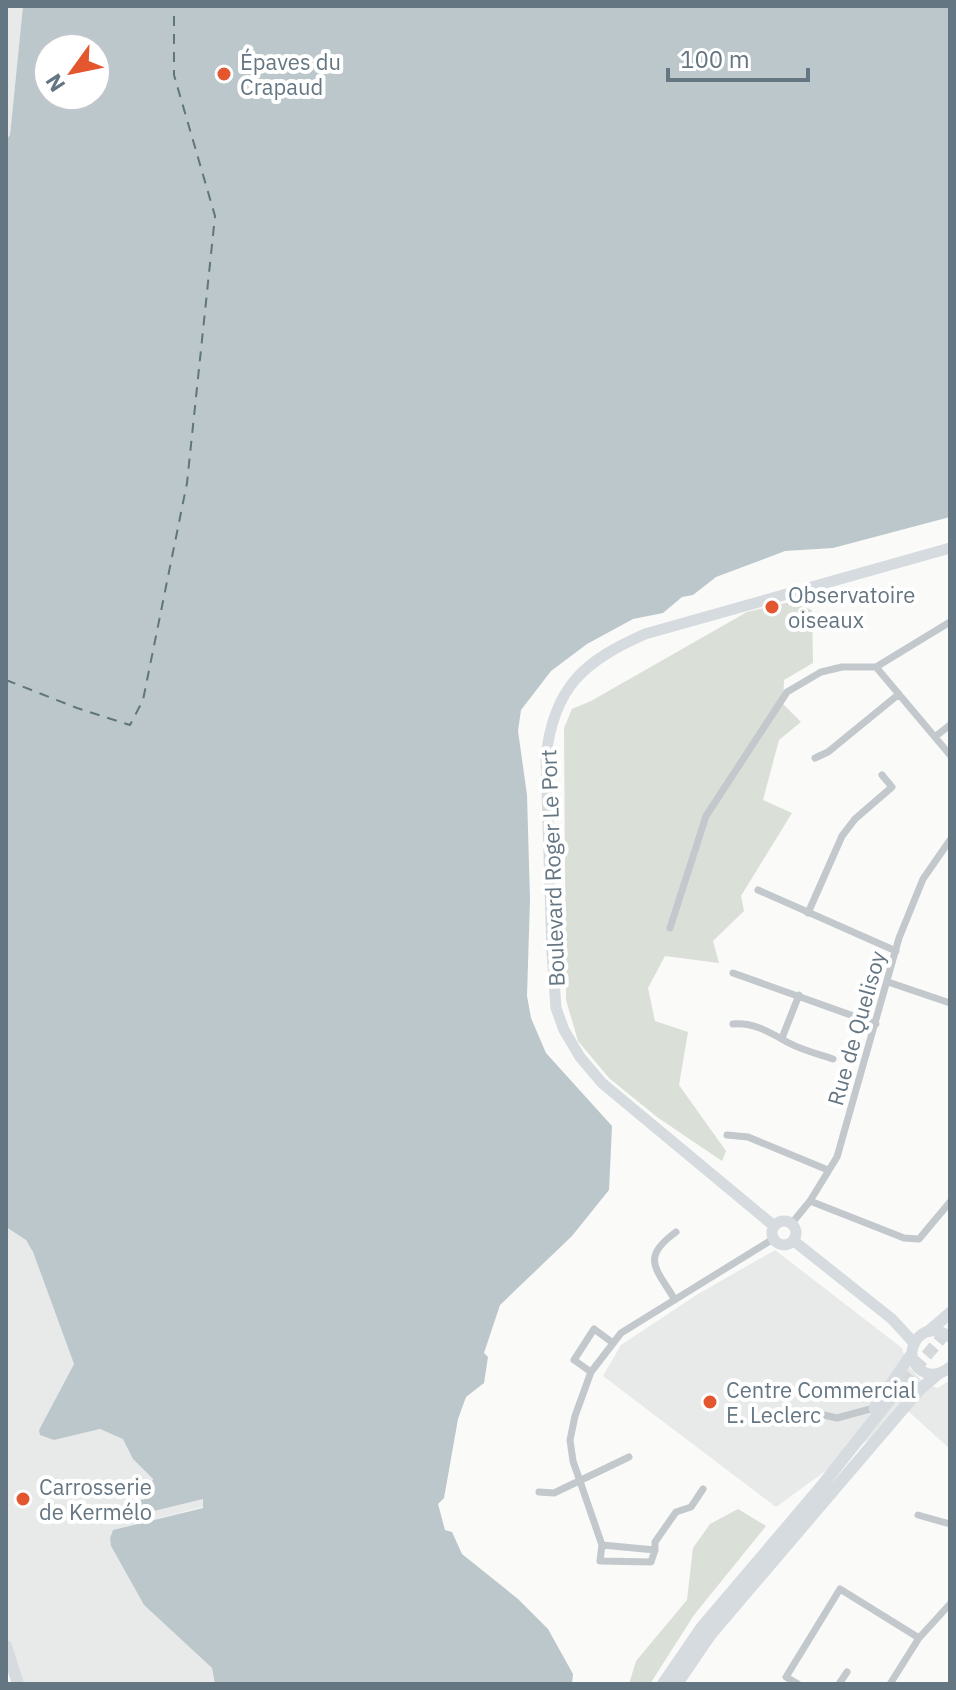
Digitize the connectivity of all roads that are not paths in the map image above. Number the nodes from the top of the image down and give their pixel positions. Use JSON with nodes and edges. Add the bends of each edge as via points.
{"nodes":[{"id":1,"x":950,"y":548,"type":"edge"},
{"id":2,"x":950,"y":622,"type":"edge"},
{"id":3,"x":876,"y":667,"type":"junction"},
{"id":4,"x":899,"y":694,"type":"junction"},
{"id":5,"x":950,"y":725,"type":"edge"},
{"id":6,"x":936,"y":736,"type":"junction"},
{"id":7,"x":950,"y":755,"type":"edge"},
{"id":8,"x":815,"y":758,"type":"dead end"},
{"id":9,"x":882,"y":775,"type":"dead end"},
{"id":10,"x":950,"y":840,"type":"edge"},
{"id":11,"x":758,"y":890,"type":"dead end"},
{"id":12,"x":808,"y":913,"type":"junction"},
{"id":13,"x":670,"y":928,"type":"dead end"},
{"id":14,"x":896,"y":951,"type":"junction"},
{"id":15,"x":733,"y":973,"type":"dead end"},
{"id":16,"x":888,"y":982,"type":"junction"},
{"id":17,"x":799,"y":995,"type":"junction"},
{"id":18,"x":950,"y":1003,"type":"edge"},
{"id":19,"x":733,"y":1024,"type":"dead end"},
{"id":20,"x":876,"y":1024,"type":"junction"},
{"id":21,"x":782,"y":1038,"type":"junction"},
{"id":22,"x":833,"y":1059,"type":"dead end"},
{"id":23,"x":727,"y":1135,"type":"dead end"},
{"id":24,"x":828,"y":1170,"type":"junction"},
{"id":25,"x":810,"y":1201,"type":"junction"},
{"id":26,"x":950,"y":1202,"type":"edge"},
{"id":27,"x":792,"y":1223,"type":"junction"},
{"id":28,"x":774,"y":1226,"type":"junction"},
{"id":29,"x":676,"y":1232,"type":"dead end"},
{"id":30,"x":773,"y":1239,"type":"junction"},
{"id":31,"x":794,"y":1241,"type":"junction"},
{"id":32,"x":675,"y":1300,"type":"junction"},
{"id":33,"x":950,"y":1313,"type":"edge"},
{"id":34,"x":929,"y":1331,"type":"junction"},
{"id":35,"x":950,"y":1337,"type":"edge"},
{"id":36,"x":613,"y":1343,"type":"junction"},
{"id":37,"x":913,"y":1348,"type":"junction"},
{"id":38,"x":946,"y":1371,"type":"edge"},
{"id":39,"x":591,"y":1372,"type":"junction"},
{"id":40,"x":906,"y":1385,"type":"tunnel mouth"},
{"id":41,"x":874,"y":1408,"type":"junction"},
{"id":42,"x":819,"y":1414,"type":"dead end"},
{"id":43,"x":629,"y":1457,"type":"dead end"},
{"id":44,"x":579,"y":1481,"type":"junction"},
{"id":45,"x":703,"y":1489,"type":"dead end"},
{"id":46,"x":539,"y":1492,"type":"dead end"},
{"id":47,"x":918,"y":1515,"type":"dead end"},
{"id":48,"x":950,"y":1524,"type":"edge"},
{"id":49,"x":789,"y":1532,"type":"junction"},
{"id":50,"x":602,"y":1545,"type":"junction"},
{"id":51,"x":655,"y":1550,"type":"junction"},
{"id":52,"x":950,"y":1604,"type":"edge"},
{"id":53,"x":919,"y":1638,"type":"junction"},
{"id":54,"x":6,"y":1646,"type":"edge"},
{"id":55,"x":847,"y":1672,"type":"dead end"},
{"id":56,"x":18,"y":1684,"type":"edge"},
{"id":57,"x":663,"y":1684,"type":"edge"},
{"id":58,"x":677,"y":1684,"type":"edge"},
{"id":59,"x":798,"y":1684,"type":"edge"},
{"id":60,"x":839,"y":1684,"type":"edge"},
{"id":61,"x":890,"y":1684,"type":"edge"}],
"edges":[{"from":1,"to":28,"type":"street","name":"Boulevard Roger Le Port","via":[[615,647],[581,673],[555,711],[549,732],[552,952],[556,1008],[564,1030],[602,1083]]},
{"from":2,"to":3,"type":"street"},
{"from":3,"to":4,"type":"street"},
{"from":3,"to":13,"type":"street","via":[[821,672],[787,692],[706,816]]},
{"from":4,"to":6,"type":"street"},
{"from":4,"to":8,"type":"street"},
{"from":5,"to":6,"type":"street"},
{"from":6,"to":7,"type":"street"},
{"from":9,"to":12,"type":"street","via":[[892,787],[842,836]]},
{"from":10,"to":14,"type":"street","name":"Rue de Quelisoy","via":[[923,879]]},
{"from":11,"to":12,"type":"street"},
{"from":12,"to":14,"type":"street"},
{"from":14,"to":16,"type":"street","name":"Rue de Quelisoy"},
{"from":15,"to":17,"type":"street"},
{"from":16,"to":18,"type":"street"},
{"from":16,"to":20,"type":"street","name":"Rue de Quelisoy"},
{"from":17,"to":20,"type":"street"},
{"from":17,"to":21,"type":"street"},
{"from":19,"to":21,"type":"street"},
{"from":20,"to":24,"type":"street","name":"Rue de Quelisoy","via":[[846,1131]]},
{"from":21,"to":22,"type":"street"},
{"from":23,"to":24,"type":"street","via":[[748,1137]]},
{"from":24,"to":25,"type":"street","name":"Rue de Quelisoy"},
{"from":25,"to":26,"type":"street","via":[[919,1239]]},
{"from":25,"to":27,"type":"street","name":"Rue de Quelisoy"},
{"from":27,"to":28,"type":"street"},
{"from":27,"to":31,"type":"street"},
{"from":28,"to":30,"type":"street"},
{"from":29,"to":32,"type":"street","via":[[654,1254],[655,1266]]},
{"from":30,"to":31,"type":"street","via":[[782,1246]]},
{"from":30,"to":32,"type":"street"},
{"from":31,"to":37,"type":"street","via":[[892,1319]]},
{"from":32,"to":36,"type":"street"},
{"from":33,"to":34,"type":"main road"},
{"from":34,"to":35,"type":"street"},
{"from":34,"to":37,"type":"street"},
{"from":36,"to":39,"type":"street"},
{"from":36,"to":39,"type":"street","via":[[594,1329],[574,1360]]},
{"from":37,"to":38,"type":"street","via":[[920,1370]]},
{"from":37,"to":41,"type":"street"},
{"from":38,"to":49,"type":"main road","via":[[919,1390]]},
{"from":39,"to":44,"type":"street","via":[[571,1430]]},
{"from":40,"to":49,"type":"main road"},
{"from":41,"to":42,"type":"street","via":[[837,1418]]},
{"from":41,"to":49,"type":"main road"},
{"from":43,"to":44,"type":"street"},
{"from":44,"to":46,"type":"street","via":[[554,1493]]},
{"from":44,"to":50,"type":"street"},
{"from":45,"to":51,"type":"street","via":[[691,1507],[676,1512]]},
{"from":47,"to":48,"type":"street"},
{"from":49,"to":57,"type":"main road","via":[[702,1627]]},
{"from":49,"to":58,"type":"main road"},
{"from":50,"to":51,"type":"street"},
{"from":50,"to":51,"type":"street","via":[[600,1561],[651,1562]]},
{"from":52,"to":53,"type":"street"},
{"from":53,"to":59,"type":"street","via":[[840,1589],[786,1677]]},
{"from":53,"to":61,"type":"street"},
{"from":54,"to":56,"type":"main road"},
{"from":55,"to":60,"type":"street"}]}
